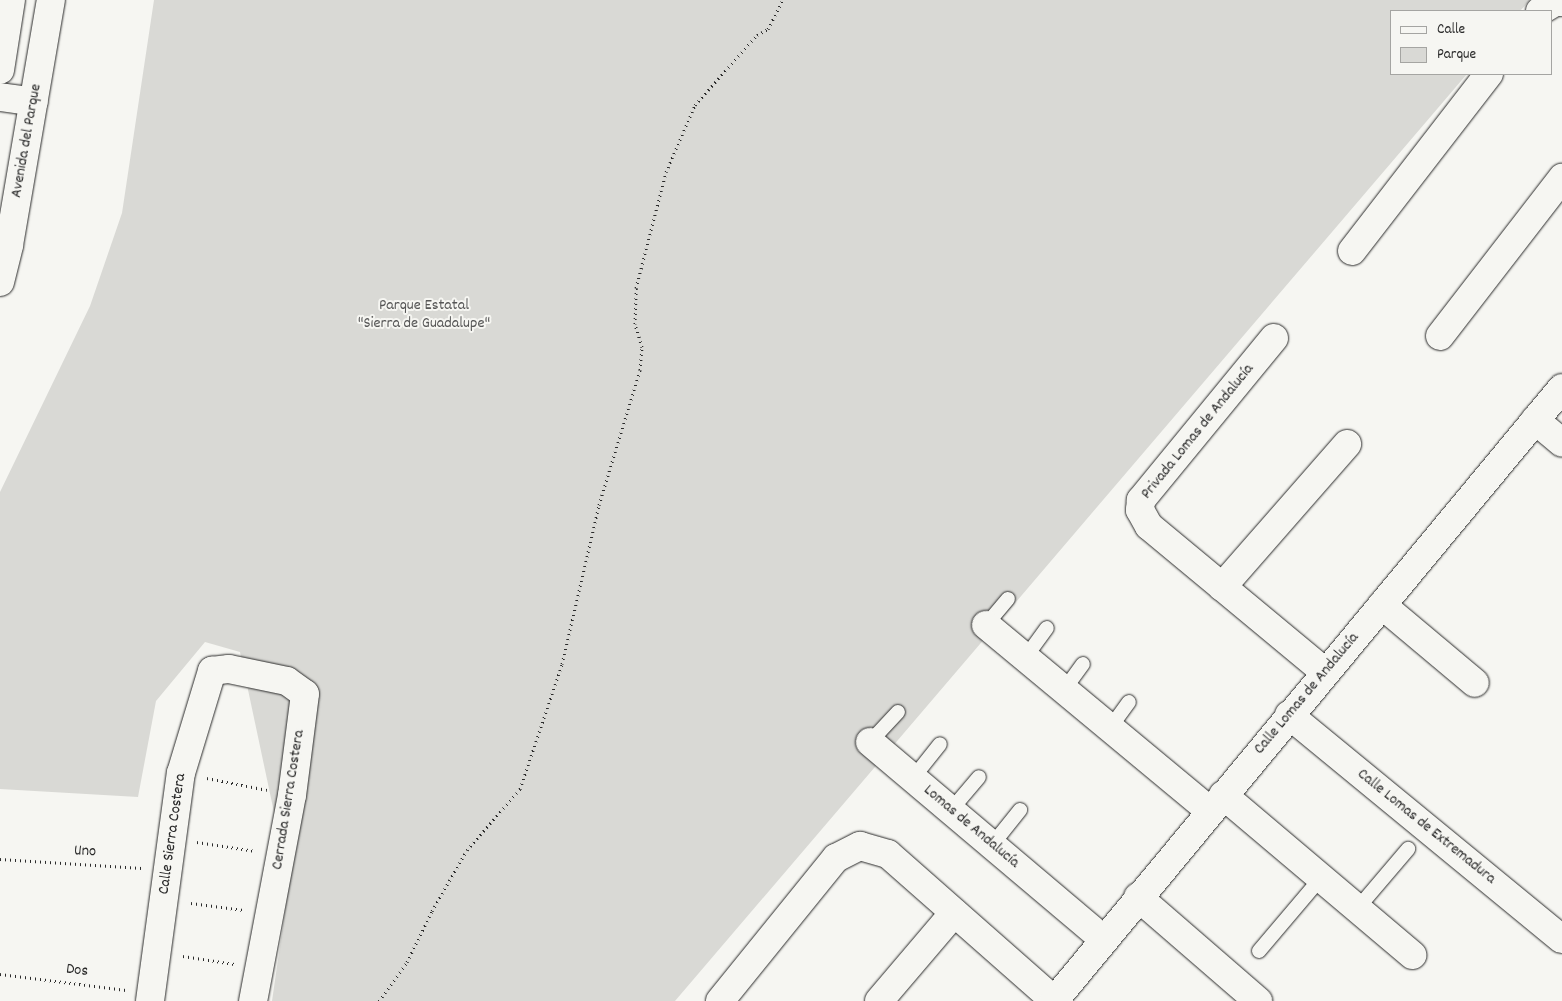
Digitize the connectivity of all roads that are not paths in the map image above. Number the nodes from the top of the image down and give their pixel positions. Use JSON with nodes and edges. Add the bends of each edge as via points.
{"nodes":[{"id":1,"x":11,"y":0,"type":"edge"},
{"id":2,"x":51,"y":0,"type":"edge"},
{"id":3,"x":1562,"y":2,"type":"edge"},
{"id":4,"x":1542,"y":10,"type":"edge"},
{"id":5,"x":0,"y":70,"type":"edge"},
{"id":6,"x":1488,"y":75,"type":"edge"},
{"id":7,"x":0,"y":97,"type":"edge"},
{"id":8,"x":34,"y":102,"type":"junction"},
{"id":9,"x":1562,"y":178,"type":"edge"},
{"id":10,"x":1352,"y":251,"type":"dead end"},
{"id":11,"x":5,"y":253,"type":"edge"},
{"id":12,"x":0,"y":282,"type":"edge"},
{"id":13,"x":1440,"y":336,"type":"dead end"},
{"id":14,"x":1274,"y":338,"type":"dead end"},
{"id":15,"x":1562,"y":388,"type":"edge"},
{"id":16,"x":1535,"y":420,"type":"junction"},
{"id":17,"x":1562,"y":443,"type":"edge"},
{"id":18,"x":1347,"y":444,"type":"dead end"},
{"id":19,"x":1222,"y":587,"type":"junction"},
{"id":20,"x":1008,"y":598,"type":"dead end"},
{"id":21,"x":1382,"y":605,"type":"junction"},
{"id":22,"x":986,"y":625,"type":"joint"},
{"id":23,"x":1047,"y":628,"type":"dead end"},
{"id":24,"x":1025,"y":658,"type":"junction"},
{"id":25,"x":1083,"y":664,"type":"dead end"},
{"id":26,"x":212,"y":671,"type":"joint"},
{"id":27,"x":1325,"y":672,"type":"junction"},
{"id":28,"x":1475,"y":683,"type":"dead end"},
{"id":29,"x":1064,"y":690,"type":"junction"},
{"id":30,"x":1129,"y":702,"type":"dead end"},
{"id":31,"x":898,"y":712,"type":"dead end"},
{"id":32,"x":1289,"y":715,"type":"junction"},
{"id":33,"x":1110,"y":728,"type":"junction"},
{"id":34,"x":870,"y":742,"type":"joint"},
{"id":35,"x":940,"y":744,"type":"dead end"},
{"id":36,"x":979,"y":777,"type":"dead end"},
{"id":37,"x":913,"y":778,"type":"junction"},
{"id":38,"x":1216,"y":803,"type":"junction"},
{"id":39,"x":951,"y":810,"type":"junction"},
{"id":40,"x":1020,"y":810,"type":"dead end"},
{"id":41,"x":992,"y":845,"type":"junction"},
{"id":42,"x":1408,"y":849,"type":"dead end"},
{"id":43,"x":1321,"y":878,"type":"junction"},
{"id":44,"x":1138,"y":897,"type":"junction"},
{"id":45,"x":1357,"y":909,"type":"junction"},
{"id":46,"x":954,"y":912,"type":"junction"},
{"id":47,"x":1103,"y":939,"type":"junction"},
{"id":48,"x":1562,"y":939,"type":"edge"},
{"id":49,"x":1259,"y":951,"type":"dead end"},
{"id":50,"x":1412,"y":955,"type":"dead end"},
{"id":51,"x":151,"y":997,"type":"edge"},
{"id":52,"x":253,"y":1001,"type":"edge"},
{"id":53,"x":720,"y":1001,"type":"edge"},
{"id":54,"x":879,"y":1001,"type":"edge"},
{"id":55,"x":1054,"y":1001,"type":"edge"},
{"id":56,"x":1258,"y":1001,"type":"edge"}],
"edges":[{"from":1,"to":5,"type":"street"},
{"from":2,"to":8,"type":"street","name":"Avenida del Parque"},
{"from":3,"to":4,"type":"street","via":[[1555,2]]},
{"from":6,"to":10,"type":"street"},
{"from":7,"to":8,"type":"street"},
{"from":8,"to":11,"type":"street","name":"Avenida del Parque"},
{"from":9,"to":13,"type":"street"},
{"from":11,"to":12,"type":"street","name":"Avenida del Parque"},
{"from":14,"to":19,"type":"street","name":"Privada Lomas de Andalucía","via":[[1141,500],[1140,510],[1149,526]]},
{"from":15,"to":16,"type":"street","name":"Calle Lomas de Andalucía"},
{"from":16,"to":17,"type":"street"},
{"from":16,"to":21,"type":"street","name":"Calle Lomas de Andalucía"},
{"from":18,"to":19,"type":"street"},
{"from":19,"to":27,"type":"street","name":"Privada Lomas de Andalucía"},
{"from":20,"to":22,"type":"lane"},
{"from":21,"to":27,"type":"street","name":"Calle Lomas de Andalucía"},
{"from":21,"to":28,"type":"street"},
{"from":22,"to":24,"type":"street"},
{"from":23,"to":24,"type":"lane"},
{"from":24,"to":29,"type":"street"},
{"from":25,"to":29,"type":"lane"},
{"from":26,"to":51,"type":"street","name":"Calle Sierra Costera","via":[[181,773]]},
{"from":26,"to":52,"type":"street","name":"Cerrada Sierra Costera","via":[[229,669],[287,681],[305,694],[292,795]]},
{"from":27,"to":32,"type":"street","name":"Calle Lomas de Andalucía"},
{"from":29,"to":33,"type":"street"},
{"from":30,"to":33,"type":"lane"},
{"from":31,"to":34,"type":"lane","name":"Lomas de Andalucía"},
{"from":32,"to":38,"type":"street","name":"Calle Lomas de Andalucía"},
{"from":32,"to":48,"type":"street","name":"Calle Lomas de Extremadura"},
{"from":33,"to":38,"type":"street"},
{"from":34,"to":37,"type":"street","name":"Lomas de Andalucía"},
{"from":35,"to":37,"type":"lane"},
{"from":36,"to":39,"type":"lane"},
{"from":37,"to":39,"type":"street","name":"Lomas de Andalucía"},
{"from":38,"to":43,"type":"street"},
{"from":38,"to":44,"type":"street","name":"Calle Lomas de Andalucía"},
{"from":39,"to":41,"type":"street","name":"Lomas de Andalucía"},
{"from":40,"to":41,"type":"lane"},
{"from":41,"to":47,"type":"street","name":"Lomas de Andalucía"},
{"from":42,"to":45,"type":"lane"},
{"from":43,"to":45,"type":"street"},
{"from":43,"to":49,"type":"lane"},
{"from":44,"to":47,"type":"street","name":"Calle Lomas de Andalucía"},
{"from":44,"to":56,"type":"street"},
{"from":45,"to":50,"type":"street"},
{"from":46,"to":53,"type":"street","via":[[888,854],[860,846],[836,858]]},
{"from":46,"to":54,"type":"street"},
{"from":46,"to":55,"type":"street"},
{"from":47,"to":55,"type":"street","name":"Calle Lomas de Andalucía"}]}
